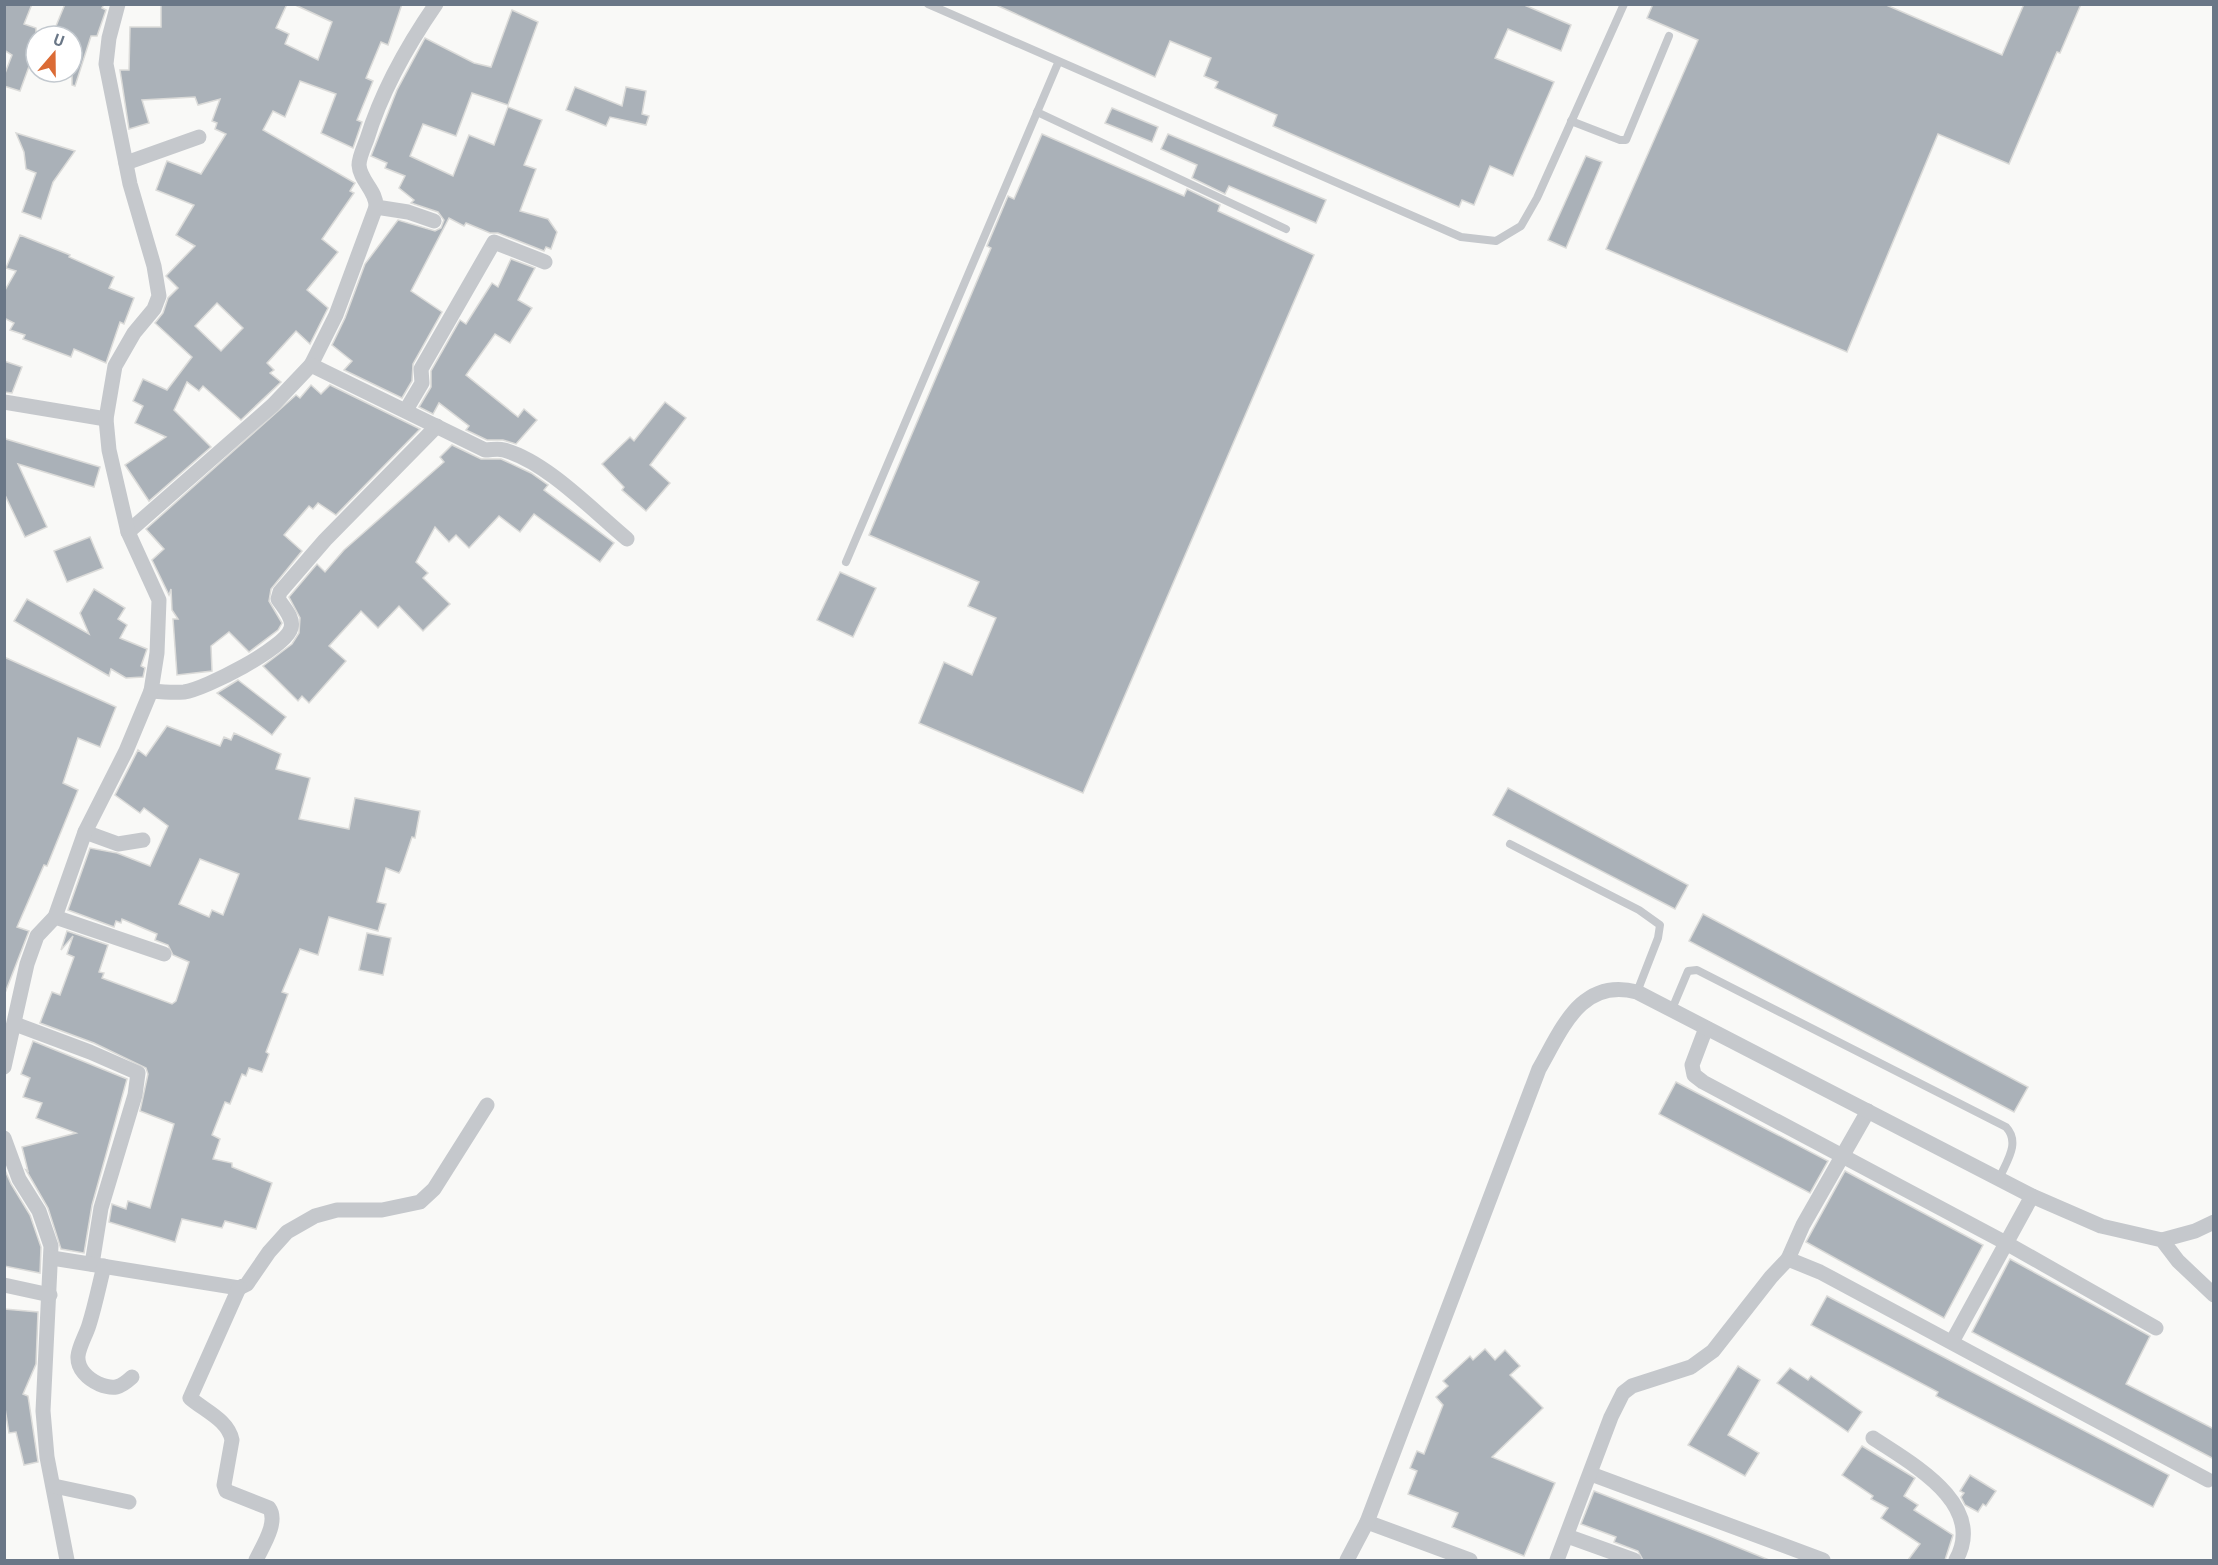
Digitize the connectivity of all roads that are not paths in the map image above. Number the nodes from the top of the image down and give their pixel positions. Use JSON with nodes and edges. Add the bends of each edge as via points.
{"nodes":[{"id":1,"x":118,"y":4,"type":"edge"},
{"id":2,"x":436,"y":4,"type":"edge"},
{"id":3,"x":928,"y":4,"type":"edge"},
{"id":4,"x":1624,"y":4,"type":"edge"},
{"id":5,"x":1669,"y":36,"type":"dead end"},
{"id":6,"x":1058,"y":63,"type":"junction"},
{"id":7,"x":1036,"y":112,"type":"junction"},
{"id":8,"x":1571,"y":121,"type":"junction"},
{"id":9,"x":198,"y":137,"type":"dead end"},
{"id":10,"x":126,"y":163,"type":"junction"},
{"id":11,"x":376,"y":207,"type":"junction"},
{"id":12,"x":434,"y":221,"type":"dead end"},
{"id":13,"x":1286,"y":229,"type":"dead end"},
{"id":14,"x":545,"y":262,"type":"dead end"},
{"id":15,"x":311,"y":365,"type":"junction"},
{"id":16,"x":4,"y":402,"type":"edge"},
{"id":17,"x":406,"y":410,"type":"junction"},
{"id":18,"x":106,"y":419,"type":"junction"},
{"id":19,"x":437,"y":426,"type":"junction"},
{"id":20,"x":128,"y":532,"type":"junction"},
{"id":21,"x":627,"y":539,"type":"dead end"},
{"id":22,"x":846,"y":562,"type":"dead end"},
{"id":23,"x":152,"y":691,"type":"junction"},
{"id":24,"x":86,"y":832,"type":"junction"},
{"id":25,"x":143,"y":840,"type":"dead end"},
{"id":26,"x":1510,"y":843,"type":"dead end"},
{"id":27,"x":55,"y":918,"type":"junction"},
{"id":28,"x":164,"y":954,"type":"dead end"},
{"id":29,"x":1637,"y":992,"type":"junction"},
{"id":30,"x":1672,"y":1009,"type":"junction"},
{"id":31,"x":15,"y":1024,"type":"junction"},
{"id":32,"x":1706,"y":1028,"type":"junction"},
{"id":33,"x":4,"y":1066,"type":"edge"},
{"id":34,"x":487,"y":1105,"type":"dead end"},
{"id":35,"x":1868,"y":1111,"type":"junction"},
{"id":36,"x":4,"y":1138,"type":"edge"},
{"id":37,"x":1841,"y":1158,"type":"junction"},
{"id":38,"x":1999,"y":1179,"type":"junction"},
{"id":39,"x":2032,"y":1196,"type":"junction"},
{"id":40,"x":2214,"y":1222,"type":"edge"},
{"id":41,"x":2162,"y":1240,"type":"junction"},
{"id":42,"x":2006,"y":1243,"type":"junction"},
{"id":43,"x":52,"y":1258,"type":"junction"},
{"id":44,"x":1788,"y":1259,"type":"junction"},
{"id":45,"x":98,"y":1265,"type":"junction"},
{"id":46,"x":4,"y":1285,"type":"edge"},
{"id":47,"x":239,"y":1288,"type":"junction"},
{"id":48,"x":51,"y":1294,"type":"junction"},
{"id":49,"x":2214,"y":1295,"type":"edge"},
{"id":50,"x":2156,"y":1328,"type":"dead end"},
{"id":51,"x":1952,"y":1342,"type":"junction"},
{"id":52,"x":132,"y":1377,"type":"dead end"},
{"id":53,"x":1874,"y":1438,"type":"dead end"},
{"id":54,"x":1591,"y":1474,"type":"junction"},
{"id":55,"x":2208,"y":1480,"type":"dead end"},
{"id":56,"x":54,"y":1486,"type":"junction"},
{"id":57,"x":129,"y":1502,"type":"dead end"},
{"id":58,"x":1366,"y":1522,"type":"junction"},
{"id":59,"x":1567,"y":1536,"type":"junction"},
{"id":60,"x":67,"y":1560,"type":"edge"},
{"id":61,"x":256,"y":1560,"type":"edge"},
{"id":62,"x":1347,"y":1560,"type":"edge"},
{"id":63,"x":1470,"y":1560,"type":"edge"},
{"id":64,"x":1557,"y":1560,"type":"edge"},
{"id":65,"x":1634,"y":1560,"type":"edge"},
{"id":66,"x":1823,"y":1560,"type":"edge"},
{"id":67,"x":1956,"y":1560,"type":"edge"}],
"edges":[{"from":1,"to":10,"type":"street","via":[[106,64]]},
{"from":2,"to":11,"type":"street","via":[[409,44],[383,95],[360,158],[361,174]]},
{"from":3,"to":6,"type":"lane"},
{"from":4,"to":8,"type":"lane"},
{"from":5,"to":8,"type":"lane","via":[[1626,140]]},
{"from":6,"to":7,"type":"lane"},
{"from":6,"to":8,"type":"lane","via":[[1461,237],[1496,241],[1521,226]]},
{"from":7,"to":13,"type":"lane"},
{"from":7,"to":22,"type":"lane"},
{"from":9,"to":10,"type":"street"},
{"from":10,"to":18,"type":"street","via":[[159,296],[115,366]]},
{"from":11,"to":12,"type":"street"},
{"from":11,"to":15,"type":"street","via":[[336,315]]},
{"from":14,"to":17,"type":"street","via":[[494,242],[421,369],[422,383]]},
{"from":15,"to":17,"type":"street"},
{"from":15,"to":20,"type":"street","via":[[273,405]]},
{"from":16,"to":18,"type":"street"},
{"from":17,"to":19,"type":"street"},
{"from":18,"to":20,"type":"street"},
{"from":19,"to":21,"type":"street","via":[[485,450],[502,449],[524,458]]},
{"from":19,"to":23,"type":"street","via":[[325,540],[280,592],[278,600],[291,619],[288,635],[259,657],[207,685],[185,692]]},
{"from":20,"to":23,"type":"street","via":[[159,600]]},
{"from":23,"to":24,"type":"street"},
{"from":24,"to":25,"type":"street","via":[[118,844]]},
{"from":24,"to":27,"type":"street"},
{"from":26,"to":29,"type":"lane","via":[[1640,910],[1660,925]]},
{"from":27,"to":28,"type":"street"},
{"from":27,"to":31,"type":"street","via":[[37,936]]},
{"from":29,"to":30,"type":"street"},
{"from":29,"to":58,"type":"street","via":[[1614,989],[1587,999],[1572,1012],[1539,1069]]},
{"from":30,"to":32,"type":"street"},
{"from":30,"to":38,"type":"lane","via":[[1688,971],[1697,970],[2006,1127],[2012,1133],[2013,1144]]},
{"from":31,"to":33,"type":"street"},
{"from":31,"to":45,"type":"street","via":[[138,1073],[101,1208]]},
{"from":32,"to":35,"type":"street"},
{"from":32,"to":37,"type":"street","via":[[1692,1065],[1694,1075]]},
{"from":34,"to":47,"type":"street","via":[[434,1189],[420,1203],[337,1210],[315,1216],[287,1232],[247,1284]]},
{"from":35,"to":37,"type":"street"},
{"from":35,"to":38,"type":"street"},
{"from":36,"to":43,"type":"street","via":[[19,1179],[48,1233]]},
{"from":37,"to":42,"type":"street"},
{"from":37,"to":44,"type":"street"},
{"from":38,"to":39,"type":"street"},
{"from":39,"to":41,"type":"street","via":[[2101,1226]]},
{"from":39,"to":42,"type":"street"},
{"from":40,"to":41,"type":"street"},
{"from":41,"to":49,"type":"street"},
{"from":42,"to":50,"type":"street"},
{"from":42,"to":51,"type":"street"},
{"from":43,"to":45,"type":"street"},
{"from":43,"to":48,"type":"street"},
{"from":44,"to":51,"type":"street"},
{"from":44,"to":54,"type":"street","via":[[1727,1337],[1700,1362],[1632,1386],[1623,1393]]},
{"from":45,"to":47,"type":"street"},
{"from":45,"to":52,"type":"street","via":[[79,1365],[97,1383],[115,1388]]},
{"from":46,"to":48,"type":"street"},
{"from":47,"to":61,"type":"street","via":[[190,1398],[231,1434],[226,1491],[269,1508],[273,1514]]},
{"from":48,"to":56,"type":"street","via":[[43,1411],[46,1457]]},
{"from":51,"to":55,"type":"street"},
{"from":53,"to":67,"type":"street","via":[[1922,1470],[1951,1498],[1964,1530],[1962,1550]]},
{"from":54,"to":59,"type":"street"},
{"from":54,"to":66,"type":"street"},
{"from":56,"to":57,"type":"street"},
{"from":56,"to":60,"type":"street"},
{"from":58,"to":62,"type":"street"},
{"from":58,"to":63,"type":"street"},
{"from":59,"to":64,"type":"street"},
{"from":59,"to":65,"type":"street"}]}
